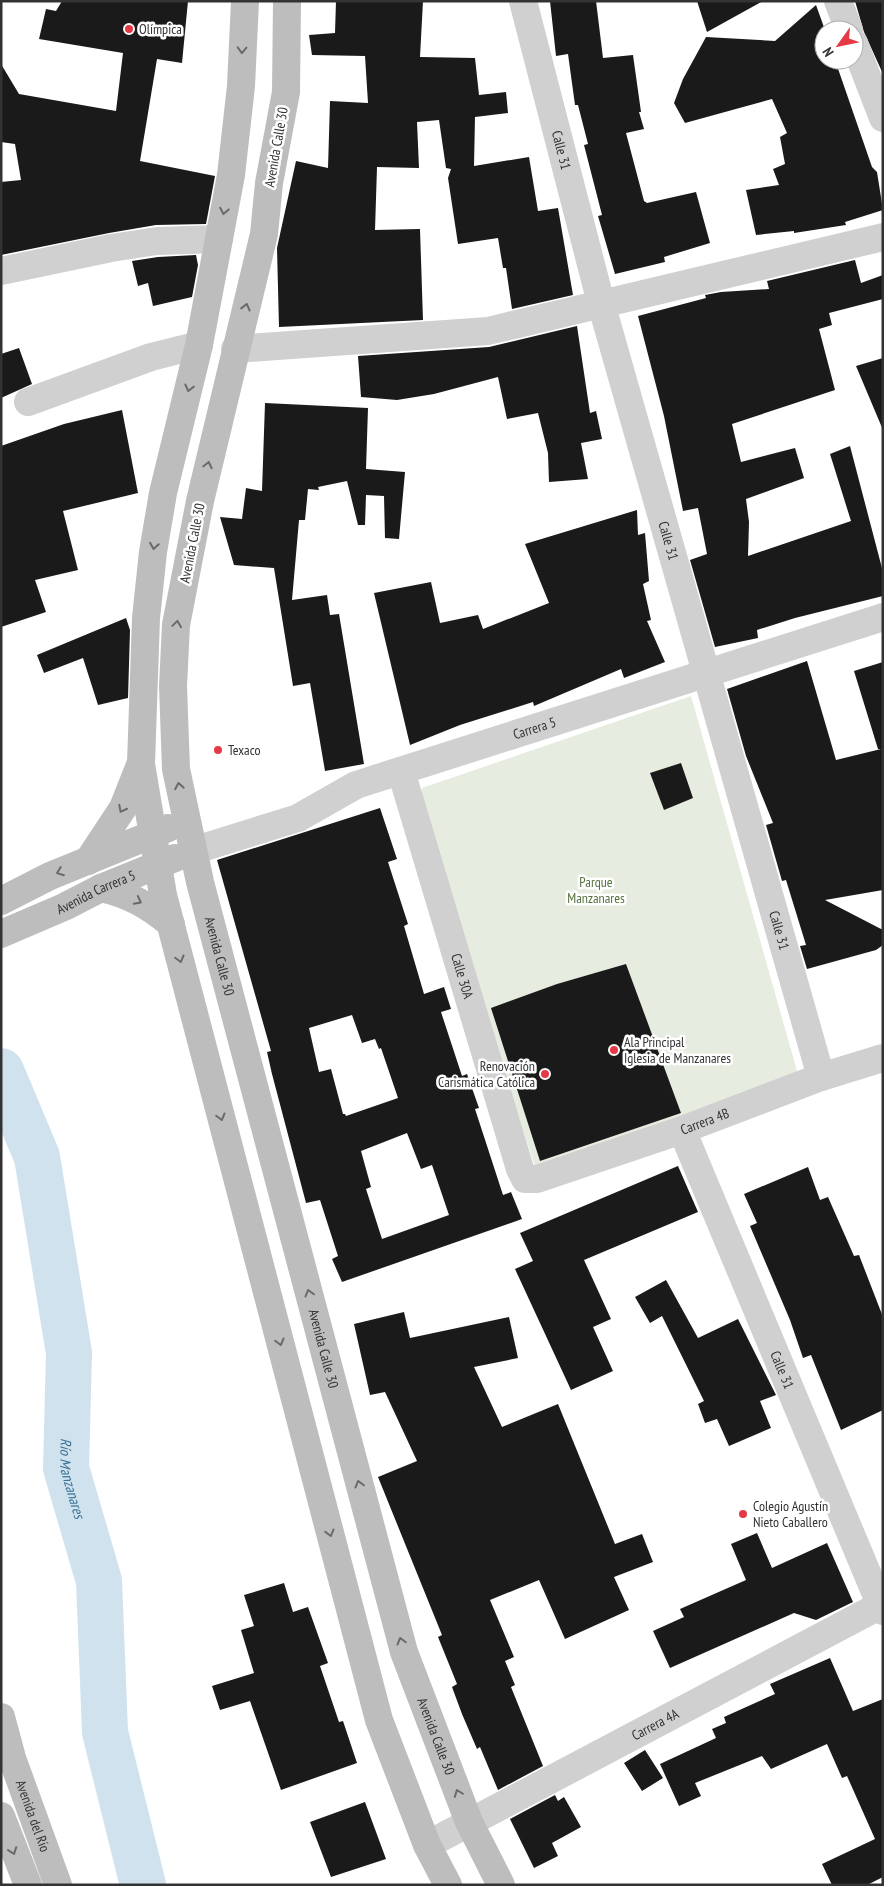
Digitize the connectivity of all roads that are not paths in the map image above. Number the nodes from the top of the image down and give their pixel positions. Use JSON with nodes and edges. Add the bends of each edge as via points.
{"nodes":[{"id":1,"x":245,"y":1,"type":"edge"},
{"id":2,"x":287,"y":1,"type":"edge"},
{"id":3,"x":523,"y":1,"type":"edge"},
{"id":4,"x":838,"y":1,"type":"edge"},
{"id":5,"x":845,"y":20,"type":"edge"},
{"id":6,"x":864,"y":69,"type":"edge"},
{"id":7,"x":883,"y":118,"type":"edge"},
{"id":8,"x":883,"y":236,"type":"edge"},
{"id":9,"x":219,"y":239,"type":"junction"},
{"id":10,"x":1,"y":271,"type":"edge"},
{"id":11,"x":601,"y":303,"type":"junction"},
{"id":12,"x":199,"y":345,"type":"junction"},
{"id":13,"x":235,"y":349,"type":"junction"},
{"id":14,"x":28,"y":402,"type":"dead end"},
{"id":15,"x":883,"y":616,"type":"edge"},
{"id":16,"x":705,"y":674,"type":"junction"},
{"id":17,"x":141,"y":764,"type":"junction"},
{"id":18,"x":401,"y":771,"type":"junction"},
{"id":19,"x":186,"y":821,"type":"junction"},
{"id":20,"x":151,"y":833,"type":"junction"},
{"id":21,"x":192,"y":851,"type":"junction"},
{"id":22,"x":88,"y":862,"type":"junction"},
{"id":23,"x":158,"y":865,"type":"junction"},
{"id":24,"x":101,"y":888,"type":"junction"},
{"id":25,"x":1,"y":901,"type":"edge"},
{"id":26,"x":171,"y":924,"type":"junction"},
{"id":27,"x":5,"y":932,"type":"edge"},
{"id":28,"x":883,"y":1058,"type":"edge"},
{"id":29,"x":821,"y":1077,"type":"junction"},
{"id":30,"x":682,"y":1130,"type":"junction"},
{"id":31,"x":525,"y":1179,"type":"joint"},
{"id":32,"x":882,"y":1607,"type":"edge"},
{"id":33,"x":1,"y":1718,"type":"edge"},
{"id":34,"x":1,"y":1816,"type":"edge"},
{"id":35,"x":469,"y":1822,"type":"junction"},
{"id":36,"x":427,"y":1845,"type":"junction"},
{"id":37,"x":28,"y":1885,"type":"edge"},
{"id":38,"x":58,"y":1885,"type":"edge"},
{"id":39,"x":448,"y":1885,"type":"edge"},
{"id":40,"x":501,"y":1885,"type":"edge"}],
"edges":[{"from":1,"to":9,"type":"main road","one_way":true,"via":[[239,106]]},
{"from":13,"to":2,"type":"main road","name":"Avenida Calle 30","one_way":true,"via":[[264,234],[269,183],[286,92]]},
{"from":3,"to":11,"type":"street","name":"Calle 31"},
{"from":4,"to":5,"type":"street"},
{"from":6,"to":7,"type":"street"},
{"from":8,"to":11,"type":"street"},
{"from":9,"to":10,"type":"street","via":[[157,241]]},
{"from":9,"to":12,"type":"main road"},
{"from":11,"to":13,"type":"street","via":[[488,331]]},
{"from":11,"to":16,"type":"street","name":"Calle 31"},
{"from":12,"to":14,"type":"street","via":[[151,357]]},
{"from":12,"to":17,"type":"main road","one_way":true,"via":[[163,493],[153,552],[146,618]]},
{"from":19,"to":13,"type":"main road","name":"Avenida Calle 30","one_way":true,"via":[[176,769],[173,686],[176,625]]},
{"from":15,"to":16,"type":"street","name":"Carrera 5"},
{"from":16,"to":18,"type":"street","name":"Carrera 5"},
{"from":16,"to":29,"type":"street","name":"Calle 31"},
{"from":17,"to":20,"type":"main road"},
{"from":17,"to":22,"type":"main road","one_way":true,"via":[[124,808]]},
{"from":18,"to":21,"type":"street","name":"Carrera 5","via":[[356,785],[298,818]]},
{"from":18,"to":31,"type":"street","name":"Calle 30A"},
{"from":19,"to":20,"type":"main road"},
{"from":19,"to":21,"type":"main road","name":"Avenida Calle 30"},
{"from":20,"to":22,"type":"main road"},
{"from":20,"to":23,"type":"main road"},
{"from":21,"to":23,"type":"main road","name":"Avenida Carrera 5"},
{"from":35,"to":21,"type":"main road","name":"Avenida Calle 30","one_way":true,"via":[[404,1652]]},
{"from":22,"to":25,"type":"main road","one_way":true,"via":[[50,876]]},
{"from":23,"to":24,"type":"main road","name":"Avenida Carrera 5"},
{"from":23,"to":26,"type":"main road"},
{"from":24,"to":26,"type":"main road","one_way":true,"via":[[122,892]]},
{"from":24,"to":27,"type":"main road","name":"Avenida Carrera 5"},
{"from":26,"to":36,"type":"main road","one_way":true,"via":[[379,1720]]},
{"from":28,"to":29,"type":"street","name":"Carrera 4B"},
{"from":29,"to":30,"type":"street","name":"Carrera 4B"},
{"from":30,"to":31,"type":"street","name":"Carrera 4B","via":[[537,1179]]},
{"from":30,"to":32,"type":"street","name":"Calle 31"},
{"from":32,"to":35,"type":"street","name":"Carrera 4A"},
{"from":33,"to":38,"type":"main road","name":"Avenida del Río","via":[[12,1758]]},
{"from":34,"to":37,"type":"main road","one_way":true},
{"from":35,"to":36,"type":"street","name":"Carrera 4A"},
{"from":35,"to":40,"type":"main road","name":"Avenida Calle 30"},
{"from":36,"to":39,"type":"main road"}]}
